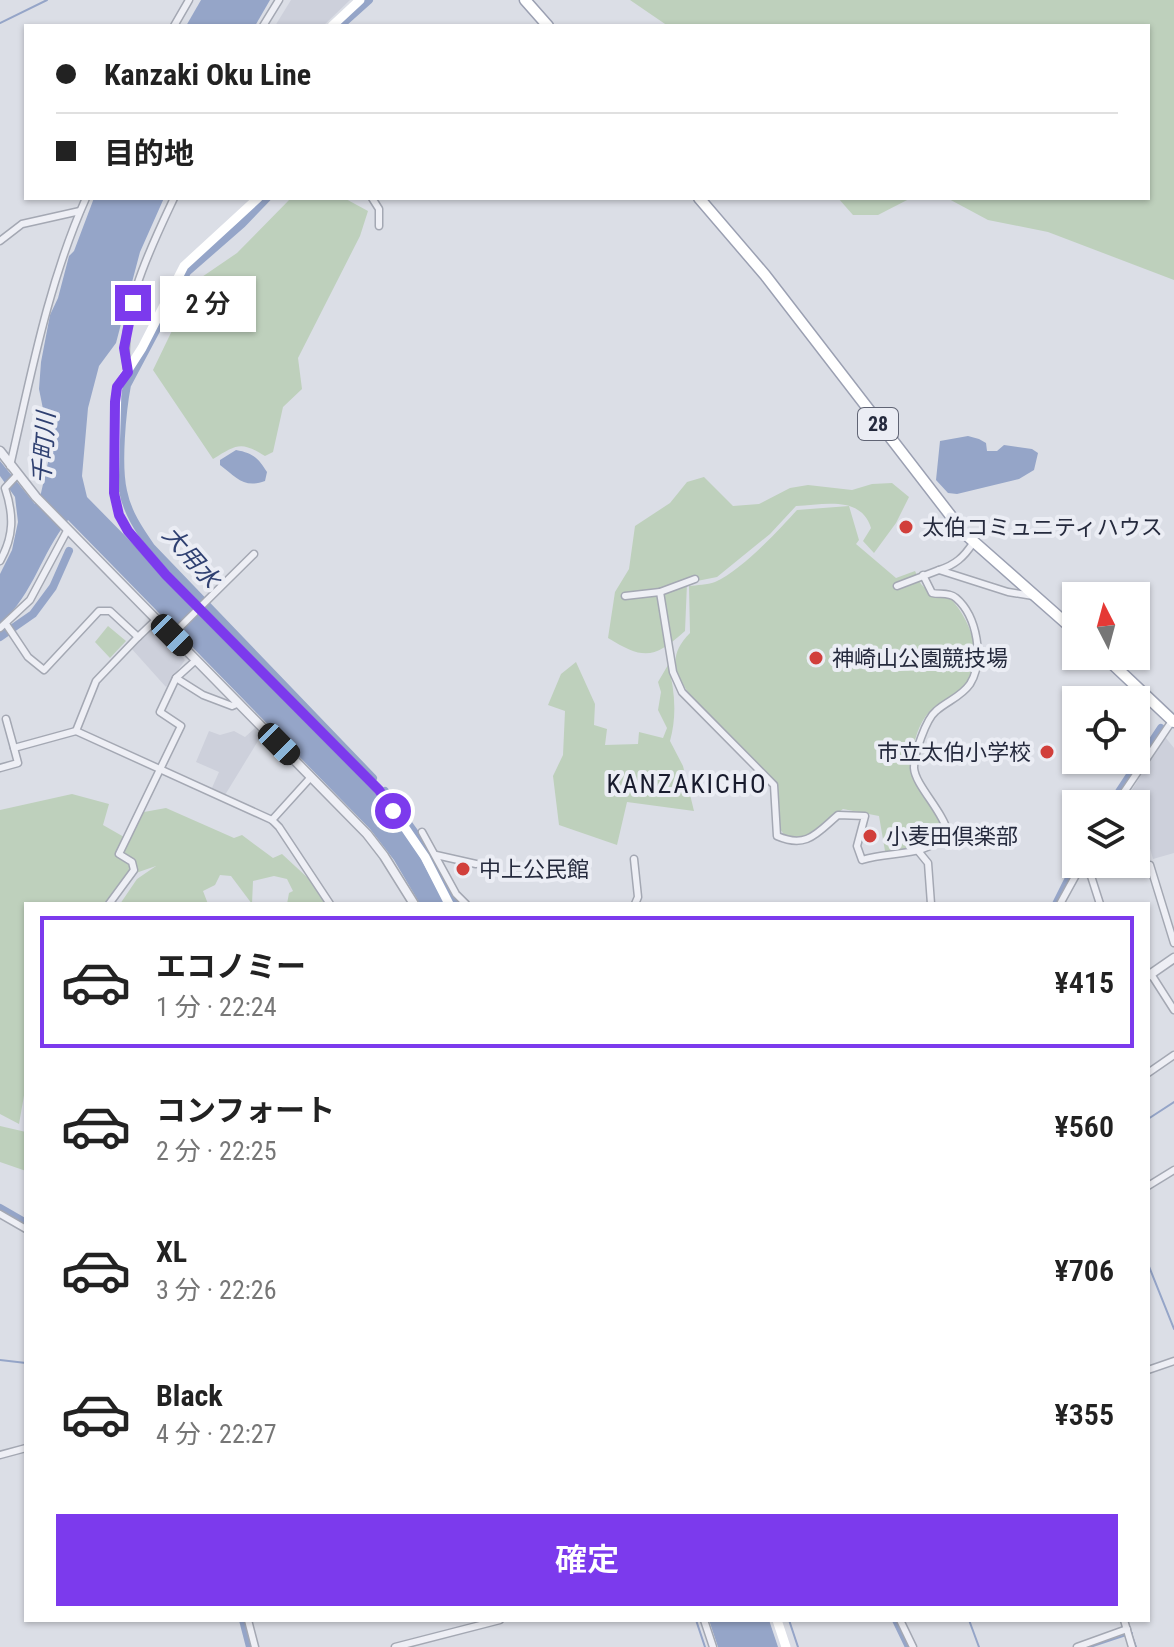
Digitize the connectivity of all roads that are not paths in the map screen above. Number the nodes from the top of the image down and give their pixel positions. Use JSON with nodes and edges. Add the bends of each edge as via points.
{"nodes":[{"id":1,"x":189,"y":0,"type":"edge"},
{"id":2,"x":279,"y":0,"type":"edge"},
{"id":3,"x":360,"y":0,"type":"edge"},
{"id":4,"x":525,"y":0,"type":"edge"},
{"id":5,"x":175,"y":24,"type":"edge"},
{"id":6,"x":264,"y":24,"type":"edge"},
{"id":7,"x":334,"y":24,"type":"edge"},
{"id":8,"x":546,"y":24,"type":"edge"},
{"id":9,"x":85,"y":200,"type":"edge"},
{"id":10,"x":173,"y":200,"type":"edge"},
{"id":11,"x":256,"y":200,"type":"edge"},
{"id":12,"x":373,"y":200,"type":"edge"},
{"id":13,"x":701,"y":200,"type":"edge"},
{"id":14,"x":80,"y":211,"type":"junction"},
{"id":15,"x":379,"y":226,"type":"dead end"},
{"id":16,"x":0,"y":241,"type":"edge"},
{"id":17,"x":128,"y":372,"type":"junction"},
{"id":18,"x":0,"y":451,"type":"edge"},
{"id":19,"x":10,"y":466,"type":"junction"},
{"id":20,"x":16,"y":475,"type":"junction"},
{"id":21,"x":66,"y":528,"type":"junction"},
{"id":22,"x":973,"y":543,"type":"junction"},
{"id":23,"x":254,"y":554,"type":"dead end"},
{"id":24,"x":0,"y":561,"type":"edge"},
{"id":25,"x":939,"y":570,"type":"junction"},
{"id":26,"x":923,"y":575,"type":"junction"},
{"id":27,"x":695,"y":579,"type":"dead end"},
{"id":28,"x":897,"y":586,"type":"dead end"},
{"id":29,"x":660,"y":592,"type":"junction"},
{"id":30,"x":625,"y":596,"type":"dead end"},
{"id":31,"x":1033,"y":596,"type":"junction"},
{"id":32,"x":203,"y":606,"type":"junction"},
{"id":33,"x":157,"y":619,"type":"junction"},
{"id":34,"x":1062,"y":620,"type":"edge"},
{"id":35,"x":7,"y":628,"type":"edge"},
{"id":36,"x":174,"y":634,"type":"junction"},
{"id":37,"x":138,"y":637,"type":"junction"},
{"id":38,"x":196,"y":660,"type":"junction"},
{"id":39,"x":1119,"y":670,"type":"edge"},
{"id":40,"x":176,"y":678,"type":"junction"},
{"id":41,"x":239,"y":703,"type":"junction"},
{"id":42,"x":6,"y":719,"type":"dead end"},
{"id":43,"x":1173,"y":720,"type":"edge"},
{"id":44,"x":76,"y":731,"type":"junction"},
{"id":45,"x":14,"y":748,"type":"junction"},
{"id":46,"x":0,"y":768,"type":"edge"},
{"id":47,"x":162,"y":770,"type":"junction"},
{"id":48,"x":311,"y":777,"type":"junction"},
{"id":49,"x":1126,"y":790,"type":"edge"},
{"id":50,"x":272,"y":820,"type":"junction"},
{"id":51,"x":422,"y":832,"type":"dead end"},
{"id":52,"x":919,"y":852,"type":"junction"},
{"id":53,"x":431,"y":856,"type":"junction"},
{"id":54,"x":634,"y":859,"type":"dead end"},
{"id":55,"x":476,"y":864,"type":"dead end"},
{"id":56,"x":1150,"y":865,"type":"dead end"},
{"id":57,"x":1075,"y":878,"type":"edge"},
{"id":58,"x":1092,"y":878,"type":"edge"},
{"id":59,"x":110,"y":902,"type":"edge"},
{"id":60,"x":329,"y":902,"type":"edge"},
{"id":61,"x":413,"y":902,"type":"edge"},
{"id":62,"x":448,"y":902,"type":"edge"},
{"id":63,"x":464,"y":902,"type":"edge"},
{"id":64,"x":636,"y":902,"type":"edge"},
{"id":65,"x":931,"y":902,"type":"edge"},
{"id":66,"x":1061,"y":902,"type":"edge"},
{"id":67,"x":1099,"y":902,"type":"edge"},
{"id":68,"x":1174,"y":943,"type":"edge"},
{"id":69,"x":1174,"y":958,"type":"edge"},
{"id":70,"x":1150,"y":975,"type":"edge"},
{"id":71,"x":1174,"y":1010,"type":"edge"},
{"id":72,"x":1174,"y":1055,"type":"edge"},
{"id":73,"x":1150,"y":1072,"type":"edge"},
{"id":74,"x":1174,"y":1170,"type":"edge"},
{"id":75,"x":1150,"y":1185,"type":"edge"},
{"id":76,"x":0,"y":1214,"type":"edge"},
{"id":77,"x":24,"y":1228,"type":"edge"},
{"id":78,"x":1174,"y":1361,"type":"edge"},
{"id":79,"x":1150,"y":1369,"type":"edge"},
{"id":80,"x":24,"y":1449,"type":"edge"},
{"id":81,"x":0,"y":1455,"type":"edge"},
{"id":82,"x":249,"y":1622,"type":"edge"},
{"id":83,"x":492,"y":1622,"type":"edge"},
{"id":84,"x":705,"y":1622,"type":"edge"},
{"id":85,"x":778,"y":1622,"type":"edge"},
{"id":86,"x":901,"y":1622,"type":"edge"},
{"id":87,"x":1125,"y":1622,"type":"edge"},
{"id":88,"x":1127,"y":1629,"type":"junction"},
{"id":89,"x":255,"y":1647,"type":"edge"},
{"id":90,"x":395,"y":1647,"type":"edge"},
{"id":91,"x":713,"y":1647,"type":"edge"},
{"id":92,"x":786,"y":1647,"type":"edge"},
{"id":93,"x":913,"y":1647,"type":"edge"},
{"id":94,"x":1077,"y":1647,"type":"edge"},
{"id":95,"x":1132,"y":1647,"type":"edge"}],
"edges":[{"from":1,"to":5,"type":"street"},
{"from":2,"to":6,"type":"street"},
{"from":3,"to":7,"type":"main road"},
{"from":4,"to":8,"type":"main road"},
{"from":9,"to":14,"type":"street"},
{"from":10,"to":17,"type":"street","via":[[133,303],[124,348]]},
{"from":11,"to":17,"type":"main road","via":[[184,266]]},
{"from":12,"to":15,"type":"street"},
{"from":13,"to":22,"type":"main road","number":"28"},
{"from":14,"to":16,"type":"street","via":[[22,224]]},
{"from":14,"to":19,"type":"street","via":[[48,305]]},
{"from":17,"to":32,"type":"main road","via":[[117,387],[115,402],[114,493],[119,515],[166,575]]},
{"from":18,"to":19,"type":"street"},
{"from":19,"to":20,"type":"street"},
{"from":20,"to":21,"type":"street"},
{"from":20,"to":24,"type":"street","via":[[6,485],[12,531]]},
{"from":21,"to":33,"type":"street"},
{"from":21,"to":35,"type":"street","via":[[30,600]]},
{"from":22,"to":25,"type":"street","via":[[959,560]]},
{"from":22,"to":31,"type":"main road","number":"28"},
{"from":23,"to":32,"type":"street"},
{"from":25,"to":26,"type":"street"},
{"from":25,"to":31,"type":"street"},
{"from":26,"to":28,"type":"street"},
{"from":26,"to":52,"type":"street","via":[[932,593],[957,599],[978,643],[972,680],[926,723],[914,770],[948,833]]},
{"from":27,"to":29,"type":"street"},
{"from":29,"to":30,"type":"street"},
{"from":29,"to":52,"type":"street","via":[[673,672],[682,692],[774,785],[777,836],[791,842],[810,839],[838,815],[865,816],[857,846],[862,860]]},
{"from":31,"to":34,"type":"main road","number":"28"},
{"from":32,"to":36,"type":"street"},
{"from":32,"to":53,"type":"main road","via":[[379,790]]},
{"from":33,"to":36,"type":"street"},
{"from":33,"to":37,"type":"street"},
{"from":35,"to":37,"type":"street","via":[[44,670],[99,611],[110,611]]},
{"from":36,"to":38,"type":"street"},
{"from":37,"to":44,"type":"street","via":[[96,681]]},
{"from":38,"to":40,"type":"street"},
{"from":38,"to":41,"type":"street"},
{"from":39,"to":43,"type":"main road"},
{"from":40,"to":41,"type":"street","via":[[203,695],[232,706]]},
{"from":40,"to":47,"type":"street","via":[[160,712],[181,726]]},
{"from":41,"to":48,"type":"street"},
{"from":42,"to":45,"type":"street"},
{"from":43,"to":49,"type":"street"},
{"from":44,"to":45,"type":"street"},
{"from":44,"to":47,"type":"street"},
{"from":45,"to":46,"type":"street","via":[[18,763]]},
{"from":47,"to":50,"type":"street"},
{"from":47,"to":59,"type":"street","via":[[119,854],[132,862],[134,870]]},
{"from":48,"to":50,"type":"street"},
{"from":48,"to":61,"type":"street","via":[[375,845]]},
{"from":50,"to":60,"type":"street"},
{"from":51,"to":53,"type":"street"},
{"from":52,"to":65,"type":"street","via":[[928,863]]},
{"from":53,"to":55,"type":"street"},
{"from":53,"to":62,"type":"main road"},
{"from":53,"to":63,"type":"street"},
{"from":54,"to":64,"type":"street"},
{"from":56,"to":68,"type":"street"},
{"from":57,"to":66,"type":"street"},
{"from":58,"to":67,"type":"street"},
{"from":69,"to":70,"type":"street"},
{"from":70,"to":71,"type":"street"},
{"from":72,"to":73,"type":"street"},
{"from":74,"to":75,"type":"street"},
{"from":76,"to":77,"type":"street"},
{"from":78,"to":79,"type":"street"},
{"from":80,"to":81,"type":"street"},
{"from":82,"to":89,"type":"street"},
{"from":83,"to":90,"type":"street"},
{"from":84,"to":91,"type":"street"},
{"from":85,"to":92,"type":"main road"},
{"from":86,"to":93,"type":"street"},
{"from":87,"to":88,"type":"street"},
{"from":88,"to":94,"type":"street"},
{"from":88,"to":95,"type":"street"}]}
